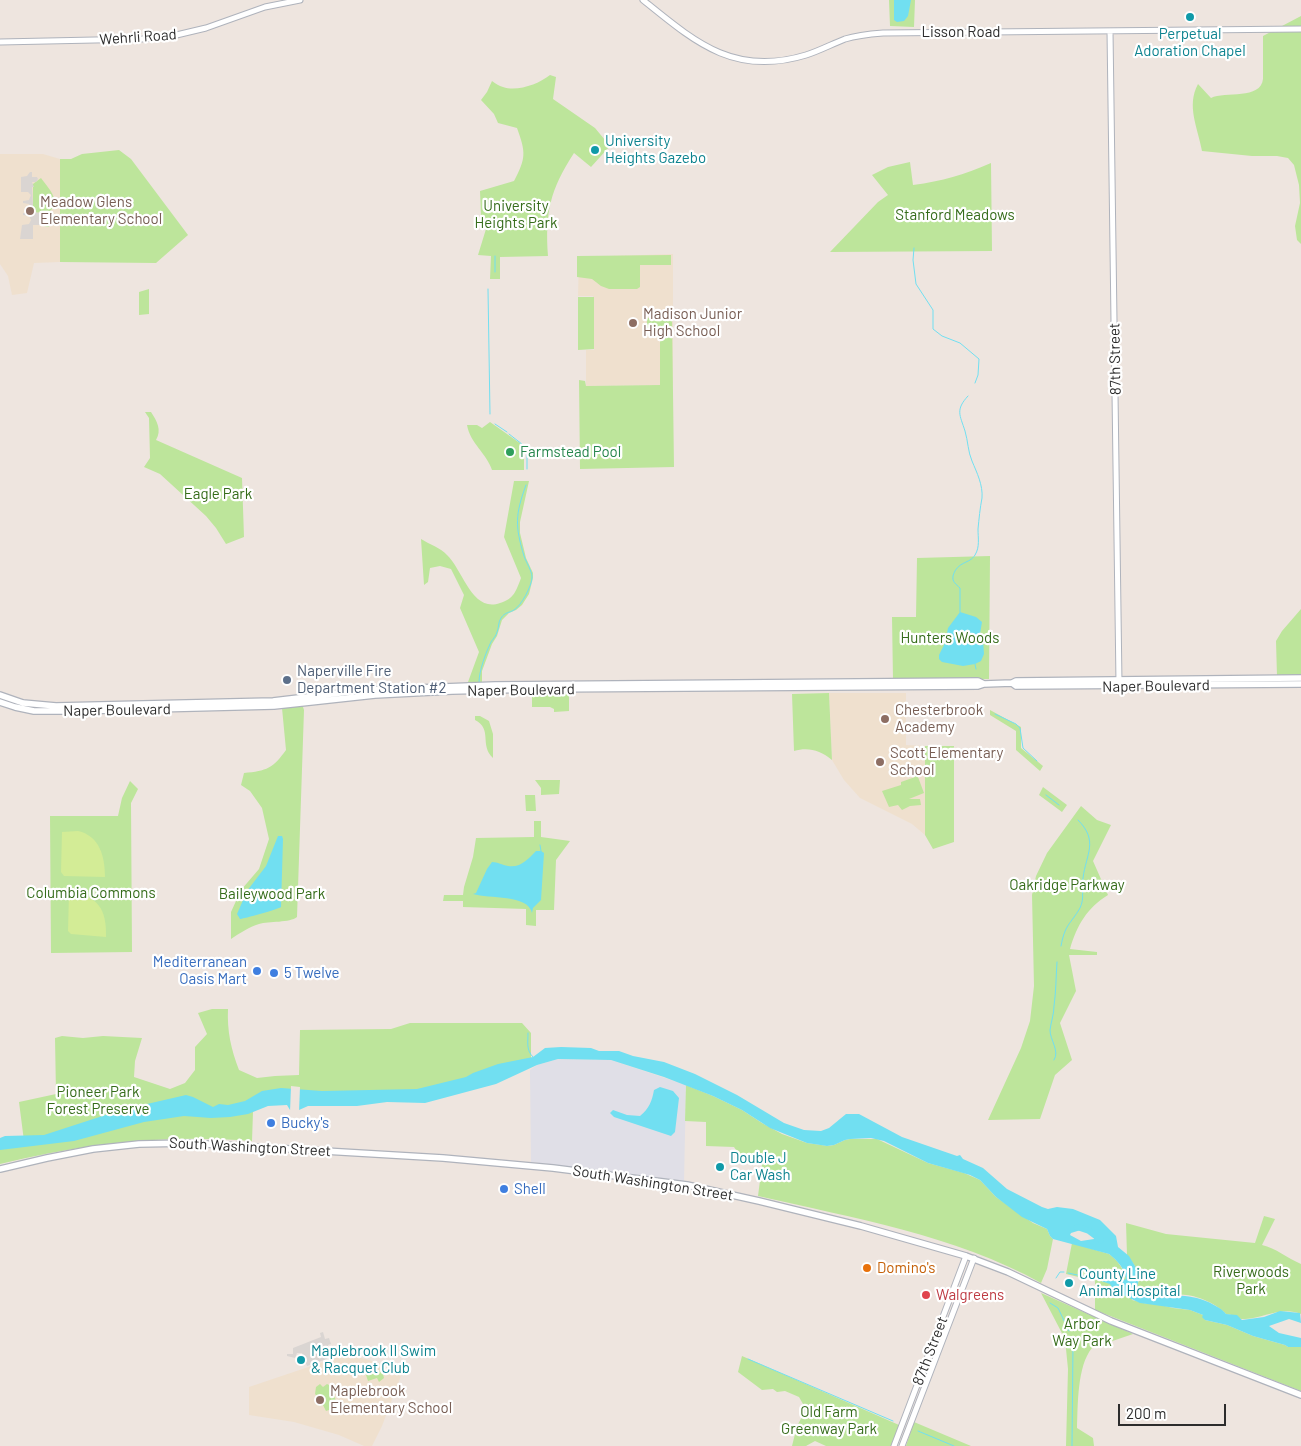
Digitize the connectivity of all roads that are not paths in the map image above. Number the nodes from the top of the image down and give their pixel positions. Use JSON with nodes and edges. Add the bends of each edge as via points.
{"nodes":[{"id":1,"x":300,"y":0,"type":"edge"},
{"id":2,"x":643,"y":0,"type":"edge"},
{"id":3,"x":1301,"y":29,"type":"edge"},
{"id":4,"x":1110,"y":31,"type":"junction"},
{"id":5,"x":0,"y":42,"type":"edge"},
{"id":6,"x":1301,"y":678,"type":"edge"},
{"id":7,"x":984,"y":684,"type":"junction"},
{"id":8,"x":1119,"y":684,"type":"junction"},
{"id":9,"x":1301,"y":684,"type":"edge"},
{"id":10,"x":0,"y":696,"type":"edge"},
{"id":11,"x":0,"y":702,"type":"edge"},
{"id":12,"x":1,"y":1169,"type":"edge"},
{"id":13,"x":966,"y":1256,"type":"junction"},
{"id":14,"x":974,"y":1258,"type":"junction"},
{"id":15,"x":1301,"y":1395,"type":"edge"},
{"id":16,"x":894,"y":1446,"type":"edge"},
{"id":17,"x":902,"y":1446,"type":"edge"}],
"edges":[{"from":1,"to":5,"type":"street","name":"Wehrli Road","via":[[265,7],[206,28],[168,37]]},
{"from":2,"to":4,"type":"street","name":"Lisson Road","via":[[705,46],[728,56],[754,60],[796,58],[868,34]]},
{"from":3,"to":4,"type":"street","name":"Lisson Road"},
{"from":4,"to":8,"type":"street","name":"87th Street"},
{"from":6,"to":8,"type":"main road","name":"Naper Boulevard"},
{"from":7,"to":8,"type":"main road","name":"Naper Boulevard","via":[[1016,681]]},
{"from":7,"to":10,"type":"main road","name":"Naper Boulevard","via":[[968,681],[495,685],[366,690],[273,701],[56,706],[23,703]]},
{"from":7,"to":11,"type":"main road","name":"Naper Boulevard","via":[[452,691],[274,706],[74,711],[34,711]]},
{"from":8,"to":9,"type":"main road","name":"Naper Boulevard"},
{"from":12,"to":13,"type":"main road","name":"South Washington Street","via":[[87,1150],[164,1143],[452,1159],[687,1185],[853,1224]]},
{"from":13,"to":14,"type":"main road","name":"South Washington Street"},
{"from":13,"to":16,"type":"street","name":"87th Street"},
{"from":14,"to":15,"type":"main road","name":"South Washington Street","via":[[1111,1321]]},
{"from":14,"to":17,"type":"street","name":"87th Street"}]}
